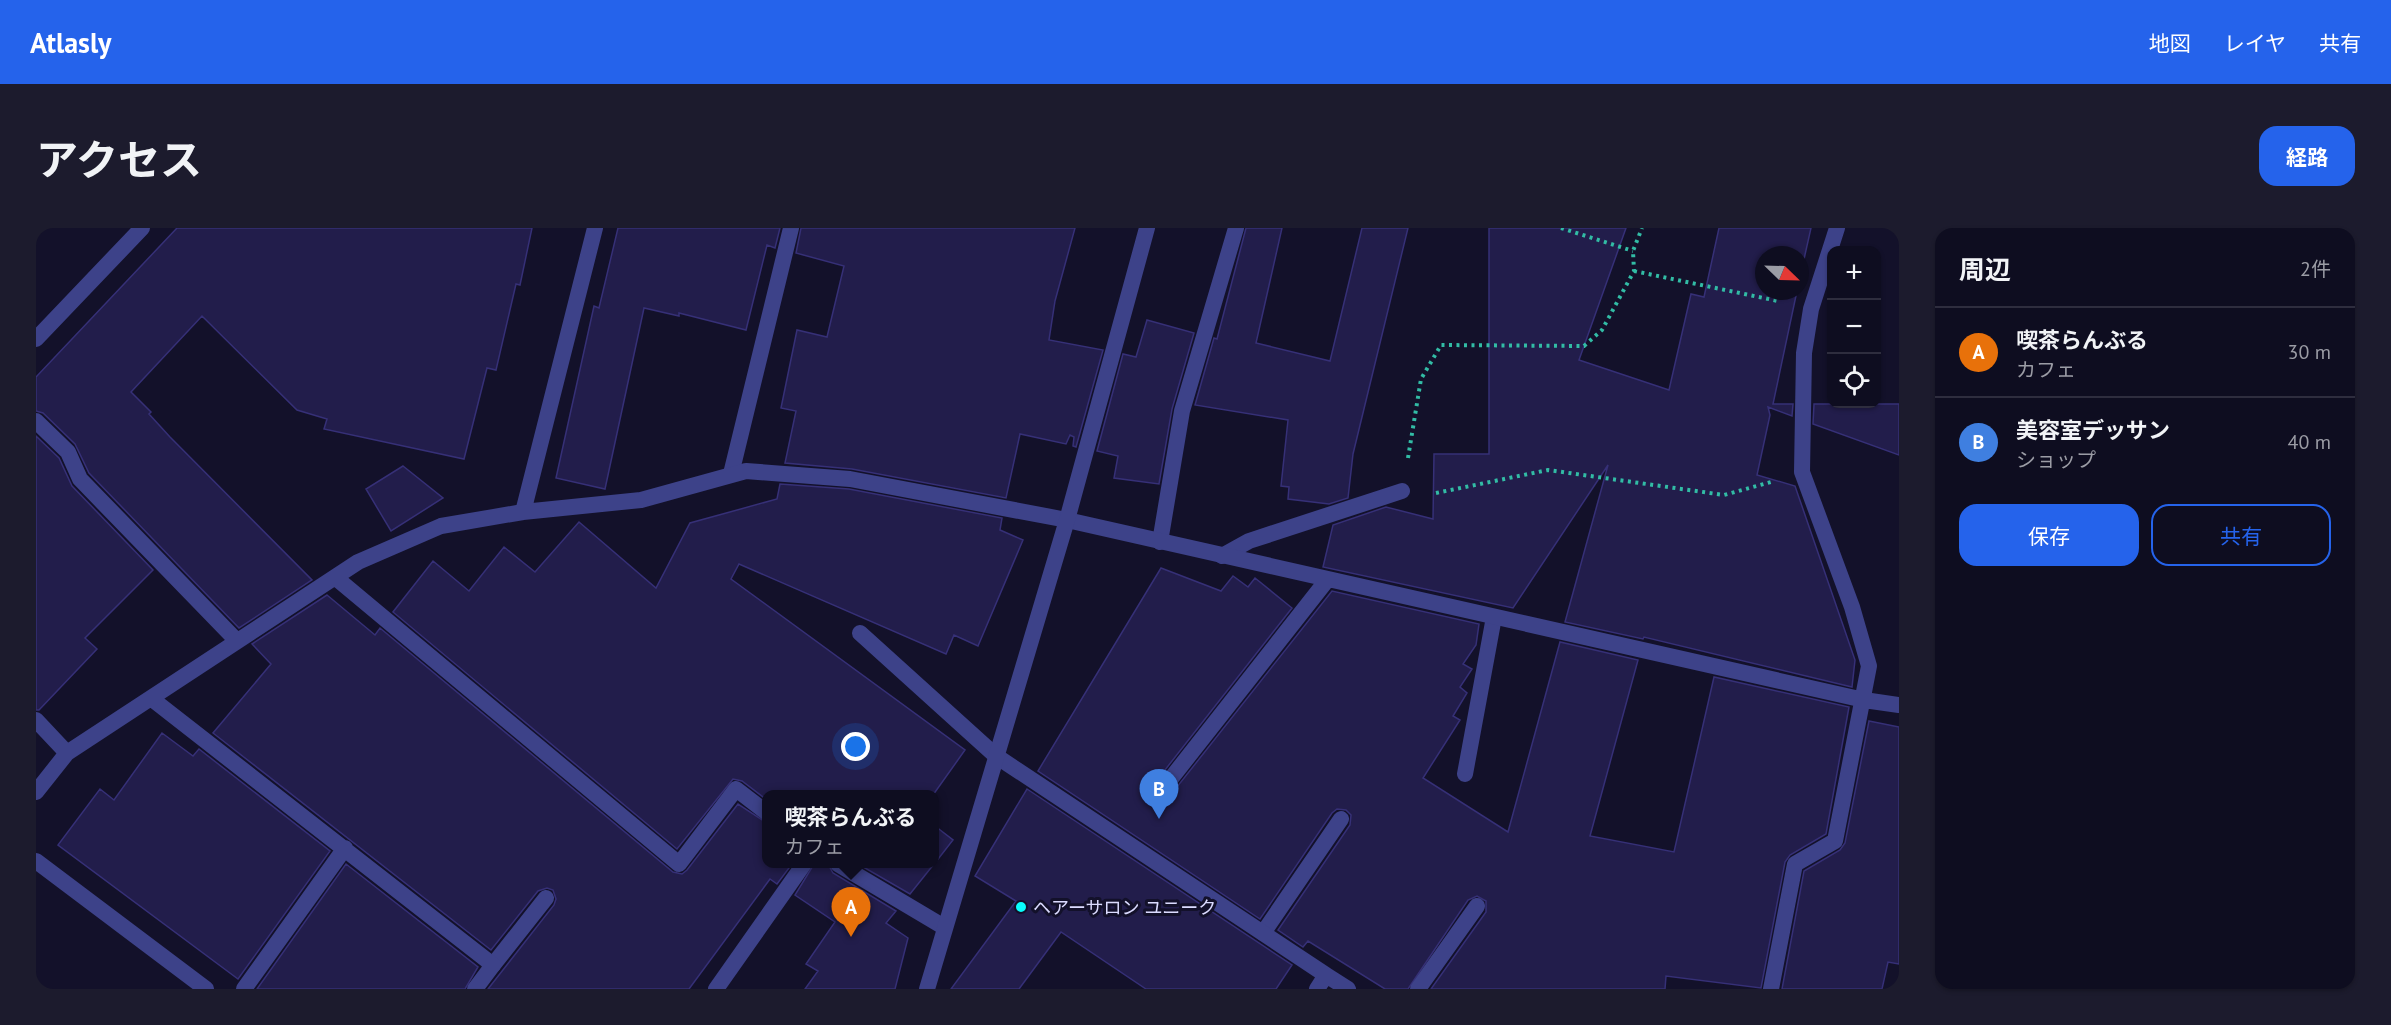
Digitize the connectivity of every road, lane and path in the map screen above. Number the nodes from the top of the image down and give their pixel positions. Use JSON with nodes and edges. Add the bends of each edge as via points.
{"nodes":[{"id":1,"x":142,"y":228,"type":"edge"},
{"id":2,"x":595,"y":228,"type":"edge"},
{"id":3,"x":791,"y":228,"type":"edge"},
{"id":4,"x":1147,"y":228,"type":"edge"},
{"id":5,"x":1236,"y":228,"type":"edge"},
{"id":6,"x":1560,"y":228,"type":"edge"},
{"id":7,"x":1642,"y":228,"type":"edge"},
{"id":8,"x":1837,"y":228,"type":"edge"},
{"id":9,"x":1633,"y":251,"type":"junction"},
{"id":10,"x":1634,"y":271,"type":"junction"},
{"id":11,"x":1811,"y":309,"type":"junction"},
{"id":12,"x":36,"y":339,"type":"edge"},
{"id":13,"x":36,"y":421,"type":"edge"},
{"id":14,"x":1803,"y":472,"type":"junction"},
{"id":15,"x":732,"y":474,"type":"junction"},
{"id":16,"x":1402,"y":491,"type":"junction"},
{"id":17,"x":523,"y":512,"type":"junction"},
{"id":18,"x":1067,"y":520,"type":"junction"},
{"id":19,"x":1160,"y":542,"type":"junction"},
{"id":20,"x":1221,"y":556,"type":"junction"},
{"id":21,"x":336,"y":578,"type":"junction"},
{"id":22,"x":1327,"y":580,"type":"junction"},
{"id":23,"x":1494,"y":618,"type":"junction"},
{"id":24,"x":860,"y":633,"type":"dead end"},
{"id":25,"x":237,"y":641,"type":"junction"},
{"id":26,"x":152,"y":699,"type":"junction"},
{"id":27,"x":1864,"y":700,"type":"junction"},
{"id":28,"x":1899,"y":705,"type":"edge"},
{"id":29,"x":36,"y":720,"type":"edge"},
{"id":30,"x":67,"y":753,"type":"junction"},
{"id":31,"x":996,"y":756,"type":"junction"},
{"id":32,"x":1465,"y":774,"type":"dead end"},
{"id":33,"x":1169,"y":782,"type":"dead end"},
{"id":34,"x":36,"y":792,"type":"edge"},
{"id":35,"x":762,"y":809,"type":"edge"},
{"id":36,"x":1341,"y":819,"type":"dead end"},
{"id":37,"x":345,"y":848,"type":"junction"},
{"id":38,"x":36,"y":861,"type":"edge"},
{"id":39,"x":801,"y":868,"type":"edge"},
{"id":40,"x":845,"y":868,"type":"edge"},
{"id":41,"x":546,"y":898,"type":"dead end"},
{"id":42,"x":1477,"y":906,"type":"dead end"},
{"id":43,"x":944,"y":927,"type":"junction"},
{"id":44,"x":1263,"y":933,"type":"junction"},
{"id":45,"x":493,"y":964,"type":"junction"},
{"id":46,"x":1322,"y":982,"type":"edge"},
{"id":47,"x":206,"y":989,"type":"edge"},
{"id":48,"x":244,"y":989,"type":"edge"},
{"id":49,"x":475,"y":989,"type":"edge"},
{"id":50,"x":716,"y":989,"type":"edge"},
{"id":51,"x":927,"y":989,"type":"edge"},
{"id":52,"x":1348,"y":989,"type":"edge"},
{"id":53,"x":1418,"y":989,"type":"edge"},
{"id":54,"x":1771,"y":989,"type":"edge"}],
"edges":[{"from":1,"to":12,"type":"street"},
{"from":2,"to":17,"type":"street"},
{"from":3,"to":15,"type":"street"},
{"from":4,"to":18,"type":"street"},
{"from":5,"to":19,"type":"street","via":[[1182,411]]},
{"from":6,"to":9,"type":"path"},
{"from":7,"to":9,"type":"path"},
{"from":8,"to":11,"type":"street"},
{"from":9,"to":10,"type":"path"},
{"from":10,"to":11,"type":"path"},
{"from":10,"to":16,"type":"path","via":[[1602,330],[1584,346],[1441,345],[1421,379]]},
{"from":11,"to":14,"type":"street","via":[[1804,353]]},
{"from":13,"to":25,"type":"street","via":[[68,452],[81,479]]},
{"from":14,"to":16,"type":"path","via":[[1724,495],[1548,470],[1436,493]]},
{"from":14,"to":27,"type":"street","via":[[1869,666]]},
{"from":15,"to":17,"type":"street","via":[[641,500]]},
{"from":15,"to":18,"type":"street","via":[[746,471],[850,479]]},
{"from":16,"to":20,"type":"street","via":[[1249,541]]},
{"from":17,"to":21,"type":"street","via":[[441,526],[358,562]]},
{"from":18,"to":19,"type":"street"},
{"from":18,"to":31,"type":"street"},
{"from":19,"to":20,"type":"street"},
{"from":20,"to":22,"type":"street"},
{"from":21,"to":25,"type":"street"},
{"from":21,"to":35,"type":"street","via":[[679,864],[736,789]]},
{"from":22,"to":23,"type":"street"},
{"from":22,"to":33,"type":"street"},
{"from":23,"to":27,"type":"street"},
{"from":23,"to":32,"type":"street"},
{"from":24,"to":31,"type":"street"},
{"from":25,"to":26,"type":"street"},
{"from":26,"to":30,"type":"street"},
{"from":26,"to":37,"type":"street"},
{"from":27,"to":28,"type":"street"},
{"from":27,"to":54,"type":"street","via":[[1835,841],[1795,864]]},
{"from":29,"to":30,"type":"street"},
{"from":30,"to":34,"type":"street"},
{"from":31,"to":43,"type":"street"},
{"from":31,"to":44,"type":"street"},
{"from":36,"to":44,"type":"street"},
{"from":37,"to":45,"type":"street"},
{"from":37,"to":48,"type":"street"},
{"from":38,"to":47,"type":"street"},
{"from":39,"to":50,"type":"street"},
{"from":40,"to":43,"type":"street"},
{"from":41,"to":45,"type":"street"},
{"from":42,"to":53,"type":"street"},
{"from":43,"to":51,"type":"street"},
{"from":44,"to":46,"type":"street"},
{"from":45,"to":49,"type":"street"},
{"from":46,"to":52,"type":"street"}]}
